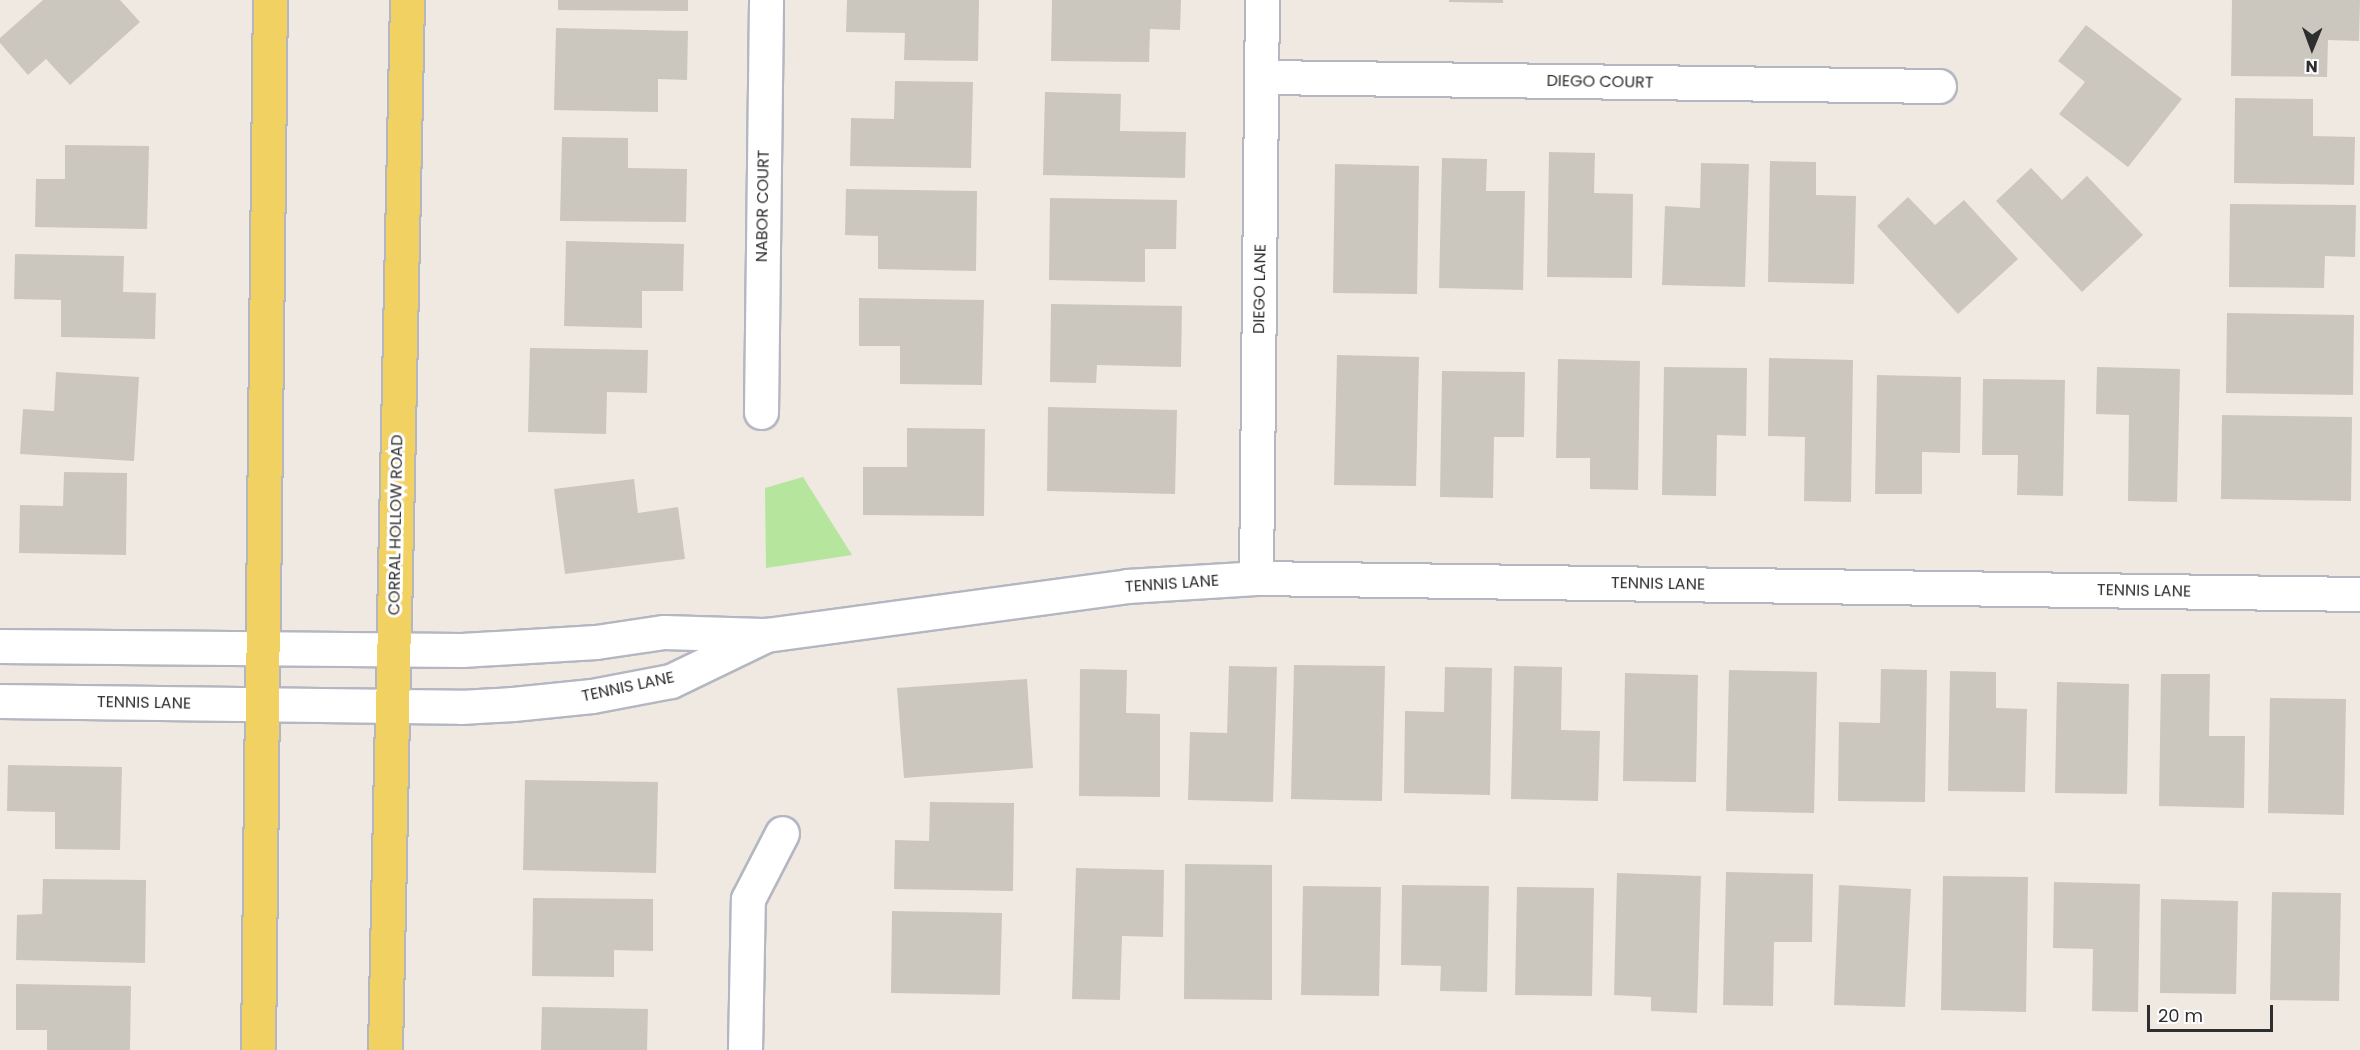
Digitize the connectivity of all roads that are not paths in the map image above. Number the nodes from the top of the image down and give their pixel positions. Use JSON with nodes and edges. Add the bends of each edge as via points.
{"nodes":[{"id":1,"x":270,"y":0,"type":"edge"},
{"id":2,"x":407,"y":0,"type":"edge"},
{"id":3,"x":766,"y":0,"type":"edge"},
{"id":4,"x":1262,"y":0,"type":"edge"},
{"id":5,"x":1262,"y":77,"type":"junction"},
{"id":6,"x":1939,"y":86,"type":"dead end"},
{"id":7,"x":761,"y":411,"type":"dead end"},
{"id":8,"x":1256,"y":578,"type":"junction"},
{"id":9,"x":2360,"y":594,"type":"edge"},
{"id":10,"x":766,"y":635,"type":"junction"},
{"id":11,"x":0,"y":646,"type":"edge"},
{"id":12,"x":263,"y":649,"type":"junction"},
{"id":13,"x":394,"y":651,"type":"junction"},
{"id":14,"x":0,"y":700,"type":"edge"},
{"id":15,"x":262,"y":704,"type":"junction"},
{"id":16,"x":392,"y":706,"type":"junction"},
{"id":17,"x":782,"y":833,"type":"dead end"},
{"id":18,"x":258,"y":1050,"type":"edge"},
{"id":19,"x":385,"y":1050,"type":"edge"},
{"id":20,"x":745,"y":1050,"type":"edge"}],
"edges":[{"from":1,"to":12,"type":"main road"},
{"from":2,"to":13,"type":"main road","name":"CORRAL HOLLOW ROAD"},
{"from":3,"to":7,"type":"street","name":"NABOR COURT"},
{"from":4,"to":5,"type":"street","name":"DIEGO LANE"},
{"from":5,"to":6,"type":"street","name":"DIEGO COURT"},
{"from":5,"to":8,"type":"street","name":"DIEGO LANE"},
{"from":8,"to":9,"type":"street","name":"TENNIS LANE"},
{"from":8,"to":10,"type":"street","name":"TENNIS LANE","via":[[1127,586]]},
{"from":10,"to":13,"type":"street","via":[[664,632],[514,648]]},
{"from":10,"to":16,"type":"street","name":"TENNIS LANE","via":[[671,681],[648,686],[513,704]]},
{"from":11,"to":12,"type":"street"},
{"from":12,"to":13,"type":"street"},
{"from":12,"to":15,"type":"main road"},
{"from":13,"to":16,"type":"main road","name":"CORRAL HOLLOW ROAD"},
{"from":14,"to":15,"type":"street","name":"TENNIS LANE"},
{"from":15,"to":16,"type":"street","name":"TENNIS LANE"},
{"from":15,"to":18,"type":"main road"},
{"from":16,"to":19,"type":"main road","name":"CORRAL HOLLOW ROAD"},
{"from":17,"to":20,"type":"street","via":[[748,899]]}]}
